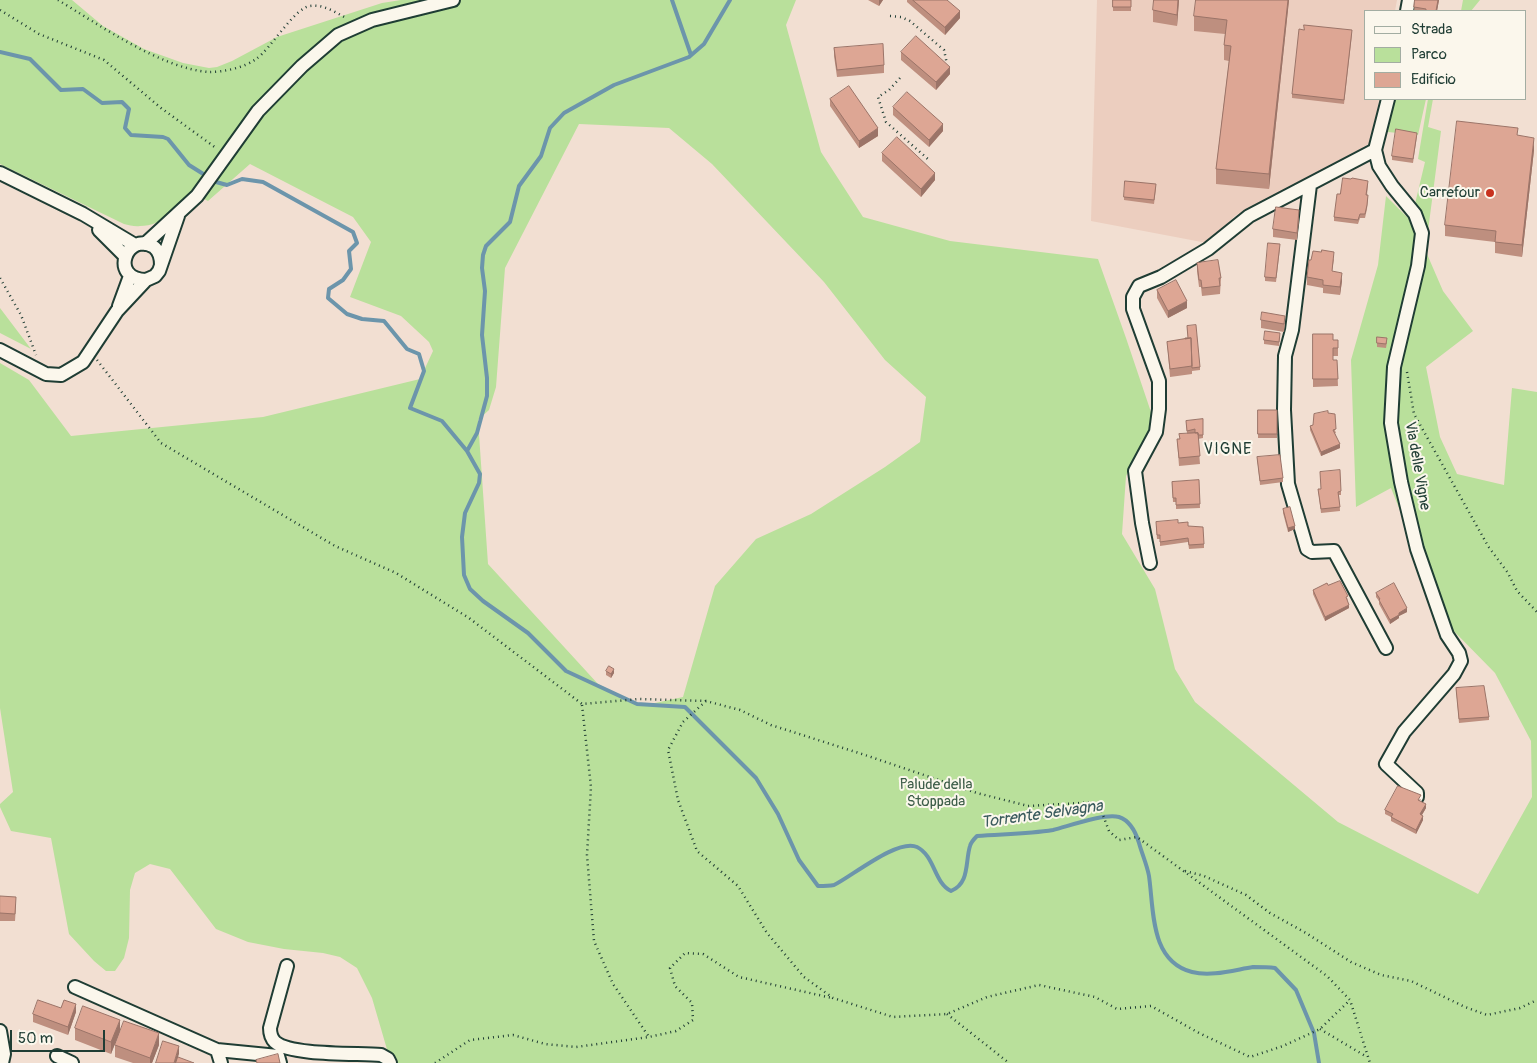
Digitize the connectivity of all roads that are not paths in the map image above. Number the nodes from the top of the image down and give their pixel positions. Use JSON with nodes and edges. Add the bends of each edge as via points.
{"nodes":[{"id":1,"x":453,"y":0,"type":"edge"},
{"id":2,"x":1388,"y":100,"type":"edge"},
{"id":3,"x":1375,"y":150,"type":"junction"},
{"id":4,"x":0,"y":174,"type":"edge"},
{"id":5,"x":1310,"y":185,"type":"junction"},
{"id":6,"x":83,"y":214,"type":"junction"},
{"id":7,"x":179,"y":214,"type":"junction"},
{"id":8,"x":140,"y":245,"type":"junction"},
{"id":9,"x":125,"y":256,"type":"junction"},
{"id":10,"x":160,"y":268,"type":"junction"},
{"id":11,"x":130,"y":276,"type":"junction"},
{"id":12,"x":146,"y":280,"type":"junction"},
{"id":13,"x":118,"y":311,"type":"junction"},
{"id":14,"x":0,"y":350,"type":"edge"},
{"id":15,"x":1150,"y":563,"type":"dead end"},
{"id":16,"x":1386,"y":648,"type":"dead end"},
{"id":17,"x":1417,"y":798,"type":"edge"},
{"id":18,"x":287,"y":966,"type":"dead end"},
{"id":19,"x":75,"y":987,"type":"dead end"},
{"id":20,"x":0,"y":1031,"type":"edge"},
{"id":21,"x":217,"y":1050,"type":"junction"},
{"id":22,"x":57,"y":1056,"type":"dead end"},
{"id":23,"x":2,"y":1063,"type":"edge"},
{"id":24,"x":72,"y":1063,"type":"edge"},
{"id":25,"x":221,"y":1063,"type":"edge"},
{"id":26,"x":280,"y":1063,"type":"edge"},
{"id":27,"x":390,"y":1063,"type":"edge"}],
"edges":[{"from":1,"to":7,"type":"street","via":[[372,20],[338,36],[302,66],[258,111],[197,196]]},
{"from":2,"to":3,"type":"street"},
{"from":3,"to":5,"type":"street"},
{"from":3,"to":17,"type":"street","name":"Via delle Vigne","via":[[1379,166],[1415,214],[1422,233],[1418,266],[1394,367],[1391,423],[1417,549],[1447,635],[1459,652],[1461,661],[1454,674],[1404,732],[1386,764],[1417,793]]},
{"from":4,"to":6,"type":"street"},
{"from":5,"to":15,"type":"street","via":[[1249,216],[1208,249],[1139,286],[1133,297],[1133,309],[1159,381],[1156,432],[1135,471]]},
{"from":5,"to":16,"type":"street","via":[[1292,330],[1285,356],[1288,484],[1307,549],[1312,552],[1334,551]]},
{"from":6,"to":8,"type":"street"},
{"from":6,"to":9,"type":"street"},
{"from":7,"to":8,"type":"street"},
{"from":7,"to":10,"type":"street"},
{"from":8,"to":9,"type":"street","via":[[129,249]]},
{"from":8,"to":10,"type":"street","via":[[157,250]]},
{"from":9,"to":11,"type":"street"},
{"from":10,"to":12,"type":"street","via":[[155,276]]},
{"from":11,"to":12,"type":"street"},
{"from":11,"to":13,"type":"street"},
{"from":12,"to":13,"type":"street"},
{"from":13,"to":14,"type":"street","via":[[83,362],[61,375],[46,374]]},
{"from":18,"to":27,"type":"street","via":[[270,1028],[273,1040],[282,1046],[307,1052],[380,1055]]},
{"from":19,"to":21,"type":"street"},
{"from":20,"to":23,"type":"street","via":[[4,1054]]},
{"from":21,"to":25,"type":"street"},
{"from":21,"to":26,"type":"street","via":[[278,1056]]},
{"from":22,"to":24,"type":"street"}]}
